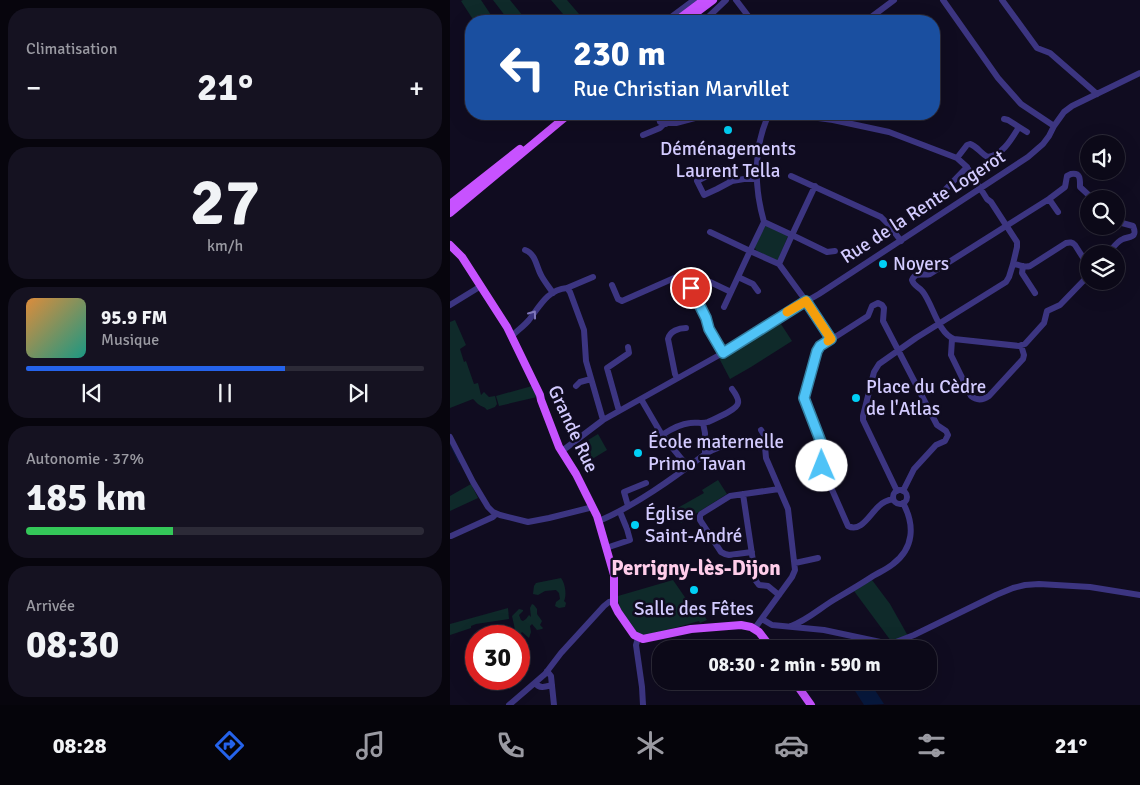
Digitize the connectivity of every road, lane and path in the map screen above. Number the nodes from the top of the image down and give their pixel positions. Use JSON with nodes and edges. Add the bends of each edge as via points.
{"nodes":[{"id":1,"x":694,"y":0,"type":"edge"},
{"id":2,"x":704,"y":0,"type":"edge"},
{"id":3,"x":713,"y":0,"type":"edge"},
{"id":4,"x":726,"y":0,"type":"edge"},
{"id":5,"x":736,"y":0,"type":"edge"},
{"id":6,"x":894,"y":0,"type":"edge"},
{"id":7,"x":943,"y":0,"type":"edge"},
{"id":8,"x":1002,"y":0,"type":"edge"},
{"id":9,"x":674,"y":15,"type":"edge"},
{"id":10,"x":684,"y":15,"type":"edge"},
{"id":11,"x":693,"y":15,"type":"edge"},
{"id":12,"x":710,"y":15,"type":"edge"},
{"id":13,"x":747,"y":15,"type":"edge"},
{"id":14,"x":874,"y":15,"type":"edge"},
{"id":15,"x":1140,"y":73,"type":"edge"},
{"id":16,"x":1097,"y":94,"type":"junction"},
{"id":17,"x":1004,"y":119,"type":"dead end"},
{"id":18,"x":554,"y":120,"type":"edge"},
{"id":19,"x":562,"y":120,"type":"edge"},
{"id":20,"x":663,"y":120,"type":"edge"},
{"id":21,"x":685,"y":120,"type":"edge"},
{"id":22,"x":766,"y":120,"type":"edge"},
{"id":23,"x":833,"y":120,"type":"edge"},
{"id":24,"x":1019,"y":127,"type":"junction"},
{"id":25,"x":1053,"y":129,"type":"junction"},
{"id":26,"x":1027,"y":132,"type":"dead end"},
{"id":27,"x":646,"y":134,"type":"dead end"},
{"id":28,"x":957,"y":158,"type":"junction"},
{"id":29,"x":967,"y":167,"type":"junction"},
{"id":30,"x":791,"y":176,"type":"dead end"},
{"id":31,"x":757,"y":179,"type":"junction"},
{"id":32,"x":732,"y":181,"type":"junction"},
{"id":33,"x":815,"y":186,"type":"junction"},
{"id":34,"x":981,"y":187,"type":"junction"},
{"id":35,"x":1083,"y":190,"type":"edge"},
{"id":36,"x":1049,"y":199,"type":"junction"},
{"id":37,"x":939,"y":202,"type":"dead end"},
{"id":38,"x":450,"y":204,"type":"edge"},
{"id":39,"x":450,"y":212,"type":"edge"},
{"id":40,"x":1058,"y":212,"type":"dead end"},
{"id":41,"x":764,"y":222,"type":"junction"},
{"id":42,"x":1125,"y":223,"type":"edge"},
{"id":43,"x":1006,"y":225,"type":"junction"},
{"id":44,"x":710,"y":232,"type":"dead end"},
{"id":45,"x":792,"y":235,"type":"junction"},
{"id":46,"x":901,"y":241,"type":"junction"},
{"id":47,"x":450,"y":245,"type":"edge"},
{"id":48,"x":1116,"y":245,"type":"edge"},
{"id":49,"x":525,"y":250,"type":"dead end"},
{"id":50,"x":750,"y":251,"type":"junction"},
{"id":51,"x":836,"y":251,"type":"dead end"},
{"id":52,"x":1080,"y":252,"type":"edge"},
{"id":53,"x":779,"y":264,"type":"junction"},
{"id":54,"x":1013,"y":264,"type":"junction"},
{"id":55,"x":1023,"y":266,"type":"junction"},
{"id":56,"x":593,"y":277,"type":"dead end"},
{"id":57,"x":738,"y":277,"type":"junction"},
{"id":58,"x":710,"y":282,"type":"dead end"},
{"id":59,"x":1080,"y":284,"type":"edge"},
{"id":60,"x":612,"y":285,"type":"dead end"},
{"id":61,"x":480,"y":286,"type":"junction"},
{"id":62,"x":567,"y":288,"type":"junction"},
{"id":63,"x":758,"y":291,"type":"dead end"},
{"id":64,"x":553,"y":292,"type":"junction"},
{"id":65,"x":731,"y":292,"type":"junction"},
{"id":66,"x":1035,"y":293,"type":"dead end"},
{"id":67,"x":806,"y":301,"type":"junction"},
{"id":68,"x":450,"y":305,"type":"edge"},
{"id":69,"x":724,"y":307,"type":"dead end"},
{"id":70,"x":940,"y":324,"type":"junction"},
{"id":71,"x":686,"y":328,"type":"dead end"},
{"id":72,"x":512,"y":336,"type":"junction"},
{"id":73,"x":952,"y":338,"type":"junction"},
{"id":74,"x":831,"y":339,"type":"junction"},
{"id":75,"x":1021,"y":345,"type":"junction"},
{"id":76,"x":899,"y":350,"type":"junction"},
{"id":77,"x":630,"y":352,"type":"dead end"},
{"id":78,"x":723,"y":353,"type":"junction"},
{"id":79,"x":677,"y":378,"type":"junction"},
{"id":80,"x":591,"y":379,"type":"junction"},
{"id":81,"x":576,"y":386,"type":"dead end"},
{"id":82,"x":732,"y":389,"type":"dead end"},
{"id":83,"x":641,"y":399,"type":"junction"},
{"id":84,"x":619,"y":411,"type":"junction"},
{"id":85,"x":602,"y":420,"type":"junction"},
{"id":86,"x":703,"y":424,"type":"junction"},
{"id":87,"x":761,"y":430,"type":"dead end"},
{"id":88,"x":662,"y":435,"type":"junction"},
{"id":89,"x":450,"y":437,"type":"edge"},
{"id":90,"x":740,"y":439,"type":"dead end"},
{"id":91,"x":561,"y":449,"type":"junction"},
{"id":92,"x":705,"y":454,"type":"junction"},
{"id":93,"x":688,"y":467,"type":"junction"},
{"id":94,"x":646,"y":482,"type":"dead end"},
{"id":95,"x":779,"y":488,"type":"junction"},
{"id":96,"x":900,"y":491,"type":"junction"},
{"id":97,"x":743,"y":494,"type":"junction"},
{"id":98,"x":893,"y":499,"type":"junction"},
{"id":99,"x":903,"y":503,"type":"junction"},
{"id":100,"x":628,"y":506,"type":"junction"},
{"id":101,"x":594,"y":507,"type":"junction"},
{"id":102,"x":620,"y":512,"type":"junction"},
{"id":103,"x":496,"y":514,"type":"junction"},
{"id":104,"x":599,"y":521,"type":"junction"},
{"id":105,"x":451,"y":536,"type":"edge"},
{"id":106,"x":606,"y":548,"type":"junction"},
{"id":107,"x":752,"y":552,"type":"junction"},
{"id":108,"x":818,"y":558,"type":"dead end"},
{"id":109,"x":795,"y":563,"type":"junction"},
{"id":110,"x":779,"y":595,"type":"junction"},
{"id":111,"x":1140,"y":595,"type":"edge"},
{"id":112,"x":614,"y":601,"type":"junction"},
{"id":113,"x":762,"y":619,"type":"junction"},
{"id":114,"x":788,"y":626,"type":"junction"},
{"id":115,"x":755,"y":628,"type":"junction"},
{"id":116,"x":638,"y":638,"type":"junction"},
{"id":117,"x":765,"y":640,"type":"edge"},
{"id":118,"x":548,"y":671,"type":"junction"},
{"id":119,"x":535,"y":683,"type":"junction"},
{"id":120,"x":552,"y":685,"type":"junction"},
{"id":121,"x":800,"y":690,"type":"edge"},
{"id":122,"x":509,"y":705,"type":"edge"},
{"id":123,"x":554,"y":705,"type":"edge"},
{"id":124,"x":643,"y":705,"type":"edge"},
{"id":125,"x":811,"y":705,"type":"edge"}],
"edges":[{"from":1,"to":9,"type":"street"},
{"from":2,"to":10,"type":"main road"},
{"from":3,"to":11,"type":"main road"},
{"from":4,"to":12,"type":"street"},
{"from":5,"to":13,"type":"street"},
{"from":6,"to":14,"type":"street"},
{"from":7,"to":25,"type":"street","via":[[998,78],[1021,104]]},
{"from":8,"to":16,"type":"street","via":[[1037,48],[1050,53]]},
{"from":15,"to":16,"type":"street","name":"Rue de la Rente Logerot"},
{"from":16,"to":25,"type":"street","name":"Rue de la Rente Logerot","via":[[1064,112]]},
{"from":17,"to":24,"type":"street"},
{"from":18,"to":38,"type":"main road"},
{"from":19,"to":39,"type":"main road"},
{"from":20,"to":21,"type":"street","via":[[676,123]]},
{"from":20,"to":27,"type":"street"},
{"from":22,"to":31,"type":"street","via":[[757,162]]},
{"from":23,"to":28,"type":"street","via":[[889,132]]},
{"from":24,"to":26,"type":"street"},
{"from":24,"to":28,"type":"street","via":[[991,157],[970,144]]},
{"from":25,"to":34,"type":"street","name":"Rue de la Rente Logerot","via":[[1034,152]]},
{"from":28,"to":29,"type":"street"},
{"from":29,"to":34,"type":"street"},
{"from":29,"to":37,"type":"street","via":[[941,194]]},
{"from":30,"to":33,"type":"street"},
{"from":31,"to":32,"type":"street"},
{"from":31,"to":41,"type":"street"},
{"from":32,"to":32,"type":"street","via":[[704,195],[697,181],[723,168]]},
{"from":33,"to":45,"type":"street"},
{"from":33,"to":46,"type":"street","via":[[880,218],[889,224]]},
{"from":34,"to":43,"type":"street"},
{"from":34,"to":46,"type":"street","name":"Rue de la Rente Logerot"},
{"from":35,"to":36,"type":"street","via":[[1080,177],[1073,173],[1067,176],[1065,187]]},
{"from":36,"to":40,"type":"street"},
{"from":36,"to":43,"type":"street"},
{"from":41,"to":45,"type":"street"},
{"from":41,"to":50,"type":"street"},
{"from":42,"to":48,"type":"street","via":[[1133,226],[1135,231]]},
{"from":43,"to":54,"type":"street","via":[[1017,242]]},
{"from":43,"to":70,"type":"street","via":[[930,274],[918,274],[913,278],[914,285],[923,291]]},
{"from":44,"to":50,"type":"street"},
{"from":45,"to":51,"type":"street","via":[[827,252]]},
{"from":45,"to":53,"type":"street"},
{"from":46,"to":67,"type":"street","name":"Rue de la Rente Logerot"},
{"from":47,"to":61,"type":"main road","name":"Grande Rue","via":[[462,257]]},
{"from":49,"to":64,"type":"street","via":[[536,260],[541,275]]},
{"from":50,"to":53,"type":"street"},
{"from":50,"to":57,"type":"street"},
{"from":52,"to":55,"type":"street","via":[[1069,242],[1030,266]]},
{"from":53,"to":67,"type":"street"},
{"from":54,"to":55,"type":"street"},
{"from":54,"to":70,"type":"street","via":[[1006,282]]},
{"from":55,"to":66,"type":"street","via":[[1022,273]]},
{"from":56,"to":62,"type":"street"},
{"from":57,"to":63,"type":"street","via":[[753,284]]},
{"from":57,"to":65,"type":"street"},
{"from":58,"to":65,"type":"street"},
{"from":59,"to":75,"type":"street","via":[[1060,305],[1048,311],[1044,323]]},
{"from":60,"to":78,"type":"street","via":[[622,301],[684,275]]},
{"from":61,"to":68,"type":"street"},
{"from":61,"to":72,"type":"main road","name":"Grande Rue"},
{"from":62,"to":64,"type":"street"},
{"from":62,"to":80,"type":"street","via":[[584,330]]},
{"from":72,"to":64,"type":"street","one_way":true},
{"from":65,"to":69,"type":"street"},
{"from":67,"to":74,"type":"street"},
{"from":67,"to":78,"type":"street","name":"Rue de la Rente Logerot"},
{"from":70,"to":73,"type":"street"},
{"from":70,"to":76,"type":"street"},
{"from":71,"to":79,"type":"street","via":[[671,333],[668,339]]},
{"from":72,"to":91,"type":"main road","name":"Grande Rue"},
{"from":73,"to":75,"type":"street"},
{"from":73,"to":75,"type":"street","via":[[951,355],[971,396],[980,400],[989,396],[1022,359]]},
{"from":74,"to":76,"type":"street","via":[[868,316],[872,307],[878,304],[884,308],[883,321]]},
{"from":74,"to":98,"type":"street","via":[[817,351],[804,398],[824,450],[822,466],[850,528],[858,527],[880,505]]},
{"from":76,"to":96,"type":"street","via":[[875,369],[862,416]]},
{"from":76,"to":96,"type":"street","via":[[937,425],[948,435],[914,469]]},
{"from":77,"to":84,"type":"street","via":[[607,368]]},
{"from":78,"to":79,"type":"street","name":"Rue de la Rente Logerot"},
{"from":79,"to":83,"type":"street","name":"Rue de la Rente Logerot"},
{"from":80,"to":81,"type":"street"},
{"from":80,"to":85,"type":"street"},
{"from":82,"to":86,"type":"street","via":[[738,399],[737,406]]},
{"from":83,"to":84,"type":"street","name":"Rue de la Rente Logerot"},
{"from":83,"to":88,"type":"street"},
{"from":84,"to":85,"type":"street","name":"Rue de la Rente Logerot"},
{"from":85,"to":91,"type":"street","name":"Rue de la Rente Logerot"},
{"from":86,"to":88,"type":"street","via":[[688,423]]},
{"from":86,"to":92,"type":"street"},
{"from":87,"to":95,"type":"street","via":[[766,458]]},
{"from":88,"to":93,"type":"street"},
{"from":89,"to":103,"type":"street","via":[[488,507]]},
{"from":90,"to":92,"type":"street"},
{"from":91,"to":101,"type":"main road","name":"Grande Rue"},
{"from":92,"to":93,"type":"street"},
{"from":93,"to":100,"type":"street"},
{"from":94,"to":100,"type":"street","via":[[624,492]]},
{"from":95,"to":97,"type":"street"},
{"from":95,"to":109,"type":"street","via":[[788,509]]},
{"from":96,"to":98,"type":"street","via":[[894,494]]},
{"from":96,"to":99,"type":"street","via":[[906,497]]},
{"from":97,"to":107,"type":"street"},
{"from":97,"to":107,"type":"street","via":[[728,497],[699,518],[721,552],[729,555]]},
{"from":98,"to":99,"type":"street"},
{"from":99,"to":114,"type":"street","via":[[911,529],[908,544],[900,558],[801,622]]},
{"from":100,"to":102,"type":"street"},
{"from":101,"to":103,"type":"street","via":[[532,522]]},
{"from":101,"to":104,"type":"main road","name":"Grande Rue"},
{"from":102,"to":104,"type":"street"},
{"from":102,"to":106,"type":"street","via":[[630,540]]},
{"from":103,"to":105,"type":"street"},
{"from":104,"to":106,"type":"main road","name":"Grande Rue"},
{"from":106,"to":112,"type":"main road","name":"Grande Rue","via":[[614,575]]},
{"from":107,"to":110,"type":"street","via":[[757,584],[768,586]]},
{"from":108,"to":109,"type":"street"},
{"from":109,"to":110,"type":"street","via":[[794,573]]},
{"from":110,"to":113,"type":"street"},
{"from":111,"to":114,"type":"street","via":[[1090,588],[1025,585],[1000,593],[914,635],[886,643]]},
{"from":112,"to":116,"type":"main road","name":"Grande Rue"},
{"from":112,"to":118,"type":"street","via":[[602,608]]},
{"from":113,"to":114,"type":"street","via":[[772,625]]},
{"from":113,"to":115,"type":"street"},
{"from":115,"to":116,"type":"main road","via":[[741,625],[696,628],[648,639]]},
{"from":115,"to":117,"type":"main road"},
{"from":116,"to":124,"type":"street","via":[[636,645]]},
{"from":118,"to":119,"type":"street"},
{"from":118,"to":120,"type":"street"},
{"from":119,"to":120,"type":"street","via":[[542,687]]},
{"from":119,"to":122,"type":"street"},
{"from":120,"to":123,"type":"street"},
{"from":121,"to":125,"type":"main road"}]}
